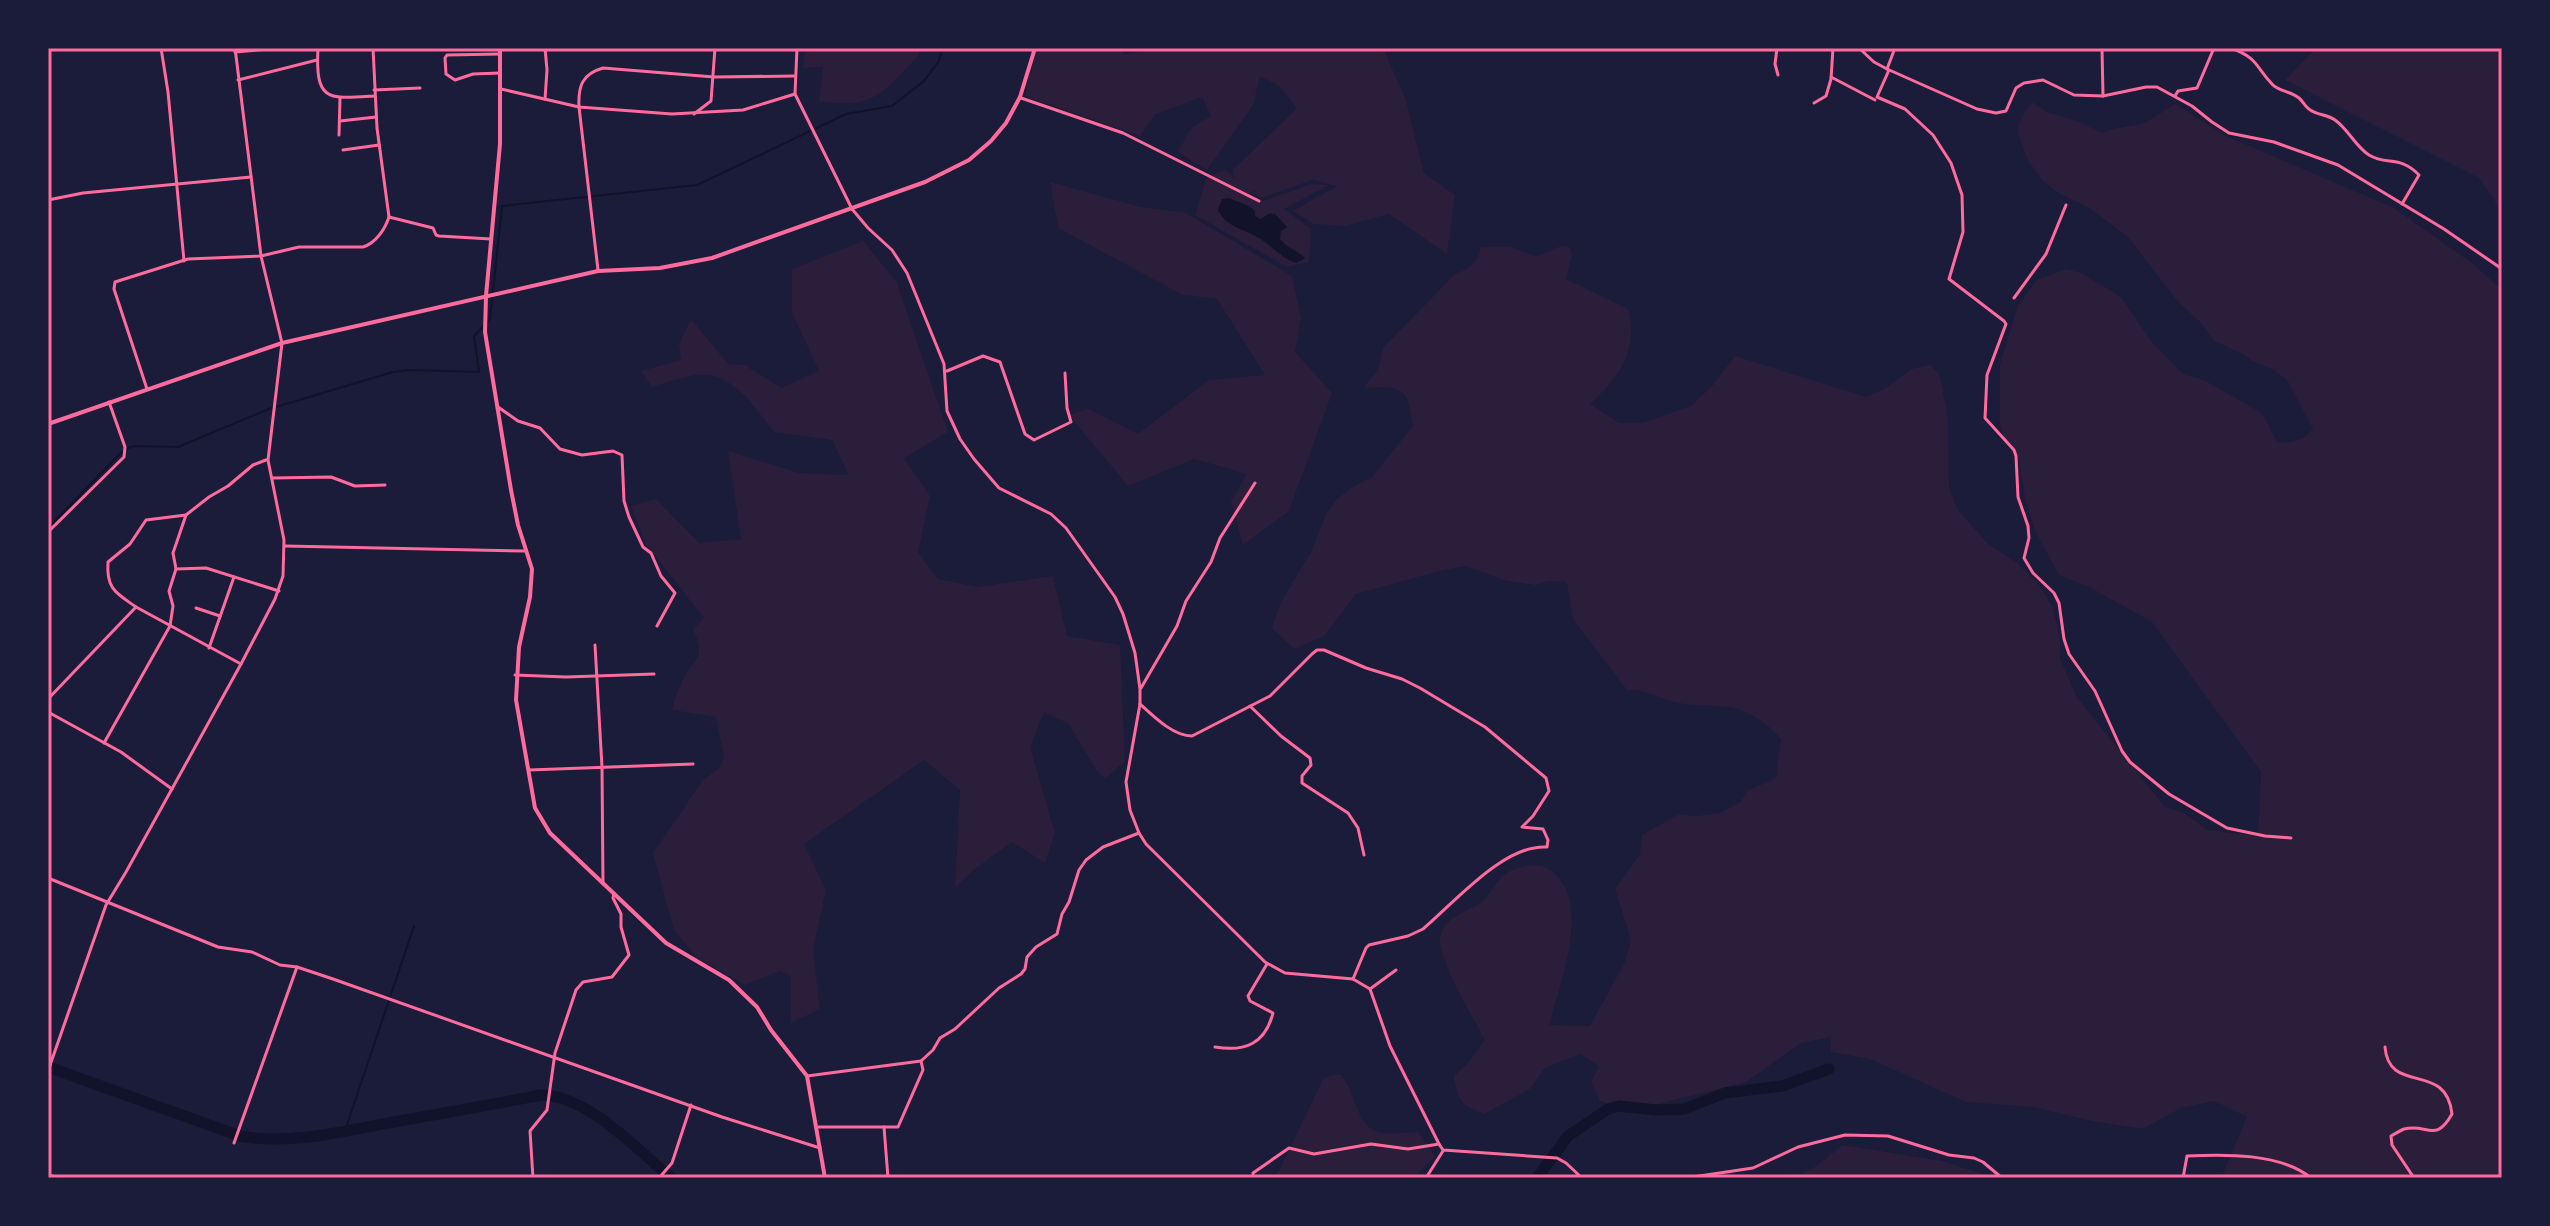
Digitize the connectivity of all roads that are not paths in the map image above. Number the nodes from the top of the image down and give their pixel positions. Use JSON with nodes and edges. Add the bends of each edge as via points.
{"nodes":[{"id":1,"x":161,"y":48,"type":"edge"},
{"id":2,"x":281,"y":48,"type":"edge"},
{"id":3,"x":318,"y":48,"type":"edge"},
{"id":4,"x":373,"y":48,"type":"edge"},
{"id":5,"x":545,"y":48,"type":"edge"},
{"id":6,"x":715,"y":48,"type":"edge"},
{"id":7,"x":797,"y":48,"type":"edge"},
{"id":8,"x":1035,"y":48,"type":"edge"},
{"id":9,"x":1777,"y":48,"type":"edge"},
{"id":10,"x":1833,"y":48,"type":"edge"},
{"id":11,"x":1859,"y":48,"type":"edge"},
{"id":12,"x":1895,"y":48,"type":"edge"},
{"id":13,"x":2102,"y":48,"type":"edge"},
{"id":14,"x":2214,"y":48,"type":"edge"},
{"id":15,"x":2231,"y":48,"type":"edge"},
{"id":16,"x":235,"y":50,"type":"edge"},
{"id":17,"x":500,"y":51,"type":"edge"},
{"id":18,"x":317,"y":60,"type":"junction"},
{"id":19,"x":1888,"y":70,"type":"junction"},
{"id":20,"x":500,"y":73,"type":"junction"},
{"id":21,"x":1778,"y":75,"type":"dead end"},
{"id":22,"x":794,"y":76,"type":"junction"},
{"id":23,"x":714,"y":77,"type":"junction"},
{"id":24,"x":1831,"y":77,"type":"junction"},
{"id":25,"x":238,"y":80,"type":"junction"},
{"id":26,"x":420,"y":88,"type":"dead end"},
{"id":27,"x":501,"y":89,"type":"junction"},
{"id":28,"x":374,"y":90,"type":"junction"},
{"id":29,"x":795,"y":94,"type":"junction"},
{"id":30,"x":374,"y":96,"type":"junction"},
{"id":31,"x":2103,"y":96,"type":"junction"},
{"id":32,"x":2175,"y":96,"type":"junction"},
{"id":33,"x":1020,"y":97,"type":"junction"},
{"id":34,"x":340,"y":98,"type":"junction"},
{"id":35,"x":545,"y":99,"type":"junction"},
{"id":36,"x":1875,"y":100,"type":"dead end"},
{"id":37,"x":1814,"y":103,"type":"dead end"},
{"id":38,"x":579,"y":107,"type":"junction"},
{"id":39,"x":694,"y":114,"type":"junction"},
{"id":40,"x":376,"y":117,"type":"junction"},
{"id":41,"x":340,"y":121,"type":"junction"},
{"id":42,"x":339,"y":135,"type":"dead end"},
{"id":43,"x":379,"y":145,"type":"junction"},
{"id":44,"x":343,"y":150,"type":"dead end"},
{"id":45,"x":251,"y":177,"type":"junction"},
{"id":46,"x":176,"y":185,"type":"junction"},
{"id":47,"x":48,"y":200,"type":"edge"},
{"id":48,"x":1259,"y":201,"type":"dead end"},
{"id":49,"x":2402,"y":204,"type":"junction"},
{"id":50,"x":2066,"y":205,"type":"dead end"},
{"id":51,"x":852,"y":209,"type":"junction"},
{"id":52,"x":389,"y":217,"type":"junction"},
{"id":53,"x":491,"y":239,"type":"junction"},
{"id":54,"x":261,"y":256,"type":"junction"},
{"id":55,"x":184,"y":261,"type":"junction"},
{"id":56,"x":2502,"y":269,"type":"edge"},
{"id":57,"x":598,"y":271,"type":"junction"},
{"id":58,"x":486,"y":296,"type":"junction"},
{"id":59,"x":2014,"y":298,"type":"dead end"},
{"id":60,"x":282,"y":343,"type":"junction"},
{"id":61,"x":945,"y":372,"type":"junction"},
{"id":62,"x":1065,"y":373,"type":"dead end"},
{"id":63,"x":147,"y":389,"type":"junction"},
{"id":64,"x":109,"y":402,"type":"junction"},
{"id":65,"x":496,"y":406,"type":"junction"},
{"id":66,"x":48,"y":424,"type":"edge"},
{"id":67,"x":268,"y":460,"type":"junction"},
{"id":68,"x":272,"y":478,"type":"junction"},
{"id":69,"x":1255,"y":483,"type":"dead end"},
{"id":70,"x":385,"y":485,"type":"dead end"},
{"id":71,"x":186,"y":515,"type":"junction"},
{"id":72,"x":48,"y":532,"type":"edge"},
{"id":73,"x":285,"y":546,"type":"junction"},
{"id":74,"x":528,"y":551,"type":"junction"},
{"id":75,"x":176,"y":569,"type":"junction"},
{"id":76,"x":234,"y":577,"type":"junction"},
{"id":77,"x":279,"y":591,"type":"junction"},
{"id":78,"x":136,"y":607,"type":"junction"},
{"id":79,"x":196,"y":608,"type":"dead end"},
{"id":80,"x":220,"y":616,"type":"junction"},
{"id":81,"x":170,"y":626,"type":"junction"},
{"id":82,"x":657,"y":626,"type":"dead end"},
{"id":83,"x":595,"y":645,"type":"dead end"},
{"id":84,"x":209,"y":648,"type":"junction"},
{"id":85,"x":241,"y":664,"type":"junction"},
{"id":86,"x":654,"y":674,"type":"dead end"},
{"id":87,"x":515,"y":675,"type":"junction"},
{"id":88,"x":597,"y":677,"type":"junction"},
{"id":89,"x":1140,"y":689,"type":"junction"},
{"id":90,"x":48,"y":699,"type":"edge"},
{"id":91,"x":1140,"y":704,"type":"junction"},
{"id":92,"x":1250,"y":706,"type":"junction"},
{"id":93,"x":48,"y":712,"type":"edge"},
{"id":94,"x":104,"y":743,"type":"junction"},
{"id":95,"x":693,"y":764,"type":"dead end"},
{"id":96,"x":602,"y":767,"type":"junction"},
{"id":97,"x":527,"y":770,"type":"junction"},
{"id":98,"x":172,"y":789,"type":"junction"},
{"id":99,"x":1139,"y":833,"type":"junction"},
{"id":100,"x":2291,"y":838,"type":"dead end"},
{"id":101,"x":1364,"y":855,"type":"dead end"},
{"id":102,"x":48,"y":878,"type":"edge"},
{"id":103,"x":603,"y":884,"type":"junction"},
{"id":104,"x":614,"y":893,"type":"junction"},
{"id":105,"x":107,"y":901,"type":"junction"},
{"id":106,"x":1267,"y":964,"type":"junction"},
{"id":107,"x":297,"y":967,"type":"junction"},
{"id":108,"x":1396,"y":970,"type":"dead end"},
{"id":109,"x":1353,"y":979,"type":"junction"},
{"id":110,"x":1370,"y":989,"type":"junction"},
{"id":111,"x":1215,"y":1047,"type":"dead end"},
{"id":112,"x":2385,"y":1047,"type":"dead end"},
{"id":113,"x":555,"y":1058,"type":"junction"},
{"id":114,"x":921,"y":1061,"type":"junction"},
{"id":115,"x":48,"y":1071,"type":"edge"},
{"id":116,"x":807,"y":1076,"type":"junction"},
{"id":117,"x":691,"y":1105,"type":"junction"},
{"id":118,"x":817,"y":1127,"type":"junction"},
{"id":119,"x":884,"y":1127,"type":"junction"},
{"id":120,"x":234,"y":1143,"type":"dead end"},
{"id":121,"x":1439,"y":1144,"type":"junction"},
{"id":122,"x":820,"y":1148,"type":"junction"},
{"id":123,"x":1443,"y":1150,"type":"junction"},
{"id":124,"x":48,"y":1175,"type":"edge"},
{"id":125,"x":60,"y":1178,"type":"edge"},
{"id":126,"x":533,"y":1178,"type":"edge"},
{"id":127,"x":659,"y":1178,"type":"edge"},
{"id":128,"x":825,"y":1178,"type":"edge"},
{"id":129,"x":888,"y":1178,"type":"edge"},
{"id":130,"x":1253,"y":1178,"type":"edge"},
{"id":131,"x":1426,"y":1178,"type":"edge"},
{"id":132,"x":1582,"y":1178,"type":"edge"},
{"id":133,"x":1686,"y":1178,"type":"edge"},
{"id":134,"x":2002,"y":1178,"type":"edge"},
{"id":135,"x":2028,"y":1178,"type":"edge"},
{"id":136,"x":2051,"y":1178,"type":"edge"},
{"id":137,"x":2183,"y":1178,"type":"edge"},
{"id":138,"x":2311,"y":1178,"type":"edge"},
{"id":139,"x":2414,"y":1178,"type":"edge"}],
"edges":[{"from":1,"to":46,"type":"street"},
{"from":2,"to":16,"type":"street"},
{"from":3,"to":18,"type":"street"},
{"from":4,"to":28,"type":"street"},
{"from":5,"to":35,"type":"street"},
{"from":6,"to":23,"type":"street"},
{"from":7,"to":22,"type":"street"},
{"from":8,"to":33,"type":"street"},
{"from":9,"to":21,"type":"street"},
{"from":10,"to":24,"type":"street"},
{"from":11,"to":19,"type":"street"},
{"from":12,"to":19,"type":"street"},
{"from":13,"to":31,"type":"street"},
{"from":14,"to":32,"type":"street","via":[[2196,89]]},
{"from":15,"to":49,"type":"street","via":[[2256,61],[2281,91],[2332,118],[2368,154],[2412,167],[2419,175]]},
{"from":16,"to":25,"type":"street"},
{"from":17,"to":20,"type":"street"},
{"from":17,"to":20,"type":"street","via":[[447,55],[444,61],[446,74],[455,80]]},
{"from":18,"to":25,"type":"street"},
{"from":18,"to":34,"type":"street","via":[[322,87]]},
{"from":19,"to":31,"type":"street","via":[[1989,112],[2006,111],[2016,88],[2031,81],[2047,81],[2074,95]]},
{"from":19,"to":100,"type":"street","via":[[1877,97],[1905,109],[1933,135],[1959,185],[1963,232],[1949,279],[2006,324],[1987,375],[1985,418],[2014,450],[2018,497],[2028,526],[2024,558],[2059,603],[2069,654],[2095,691],[2130,762],[2169,794],[2227,828]]},
{"from":20,"to":27,"type":"street"},
{"from":22,"to":23,"type":"street"},
{"from":22,"to":29,"type":"street"},
{"from":23,"to":38,"type":"street","via":[[598,69],[580,83]]},
{"from":23,"to":39,"type":"street","via":[[709,104]]},
{"from":24,"to":36,"type":"street"},
{"from":24,"to":37,"type":"street","via":[[1826,96]]},
{"from":25,"to":45,"type":"street"},
{"from":26,"to":28,"type":"street"},
{"from":27,"to":35,"type":"street"},
{"from":27,"to":53,"type":"street"},
{"from":28,"to":30,"type":"street"},
{"from":29,"to":39,"type":"street","via":[[743,110]]},
{"from":29,"to":51,"type":"street"},
{"from":30,"to":34,"type":"street"},
{"from":30,"to":40,"type":"street"},
{"from":31,"to":32,"type":"street","via":[[2157,87]]},
{"from":32,"to":49,"type":"street","via":[[2229,133],[2312,154]]},
{"from":33,"to":48,"type":"street","via":[[1123,133]]},
{"from":33,"to":51,"type":"street","via":[[999,132],[969,160]]},
{"from":34,"to":41,"type":"street"},
{"from":35,"to":38,"type":"street"},
{"from":38,"to":39,"type":"street"},
{"from":38,"to":57,"type":"street"},
{"from":40,"to":41,"type":"street"},
{"from":40,"to":43,"type":"street"},
{"from":41,"to":42,"type":"street"},
{"from":43,"to":44,"type":"street"},
{"from":43,"to":52,"type":"street"},
{"from":45,"to":46,"type":"street"},
{"from":45,"to":54,"type":"street"},
{"from":46,"to":47,"type":"street"},
{"from":46,"to":55,"type":"street"},
{"from":49,"to":56,"type":"street"},
{"from":50,"to":59,"type":"street","via":[[2046,254]]},
{"from":51,"to":57,"type":"street","via":[[712,258],[660,268]]},
{"from":51,"to":61,"type":"street","via":[[900,260]]},
{"from":52,"to":53,"type":"street","via":[[433,228],[439,236]]},
{"from":52,"to":54,"type":"street","via":[[368,246],[299,247]]},
{"from":53,"to":58,"type":"street"},
{"from":54,"to":55,"type":"street"},
{"from":54,"to":60,"type":"street"},
{"from":55,"to":63,"type":"street","via":[[113,285]]},
{"from":57,"to":58,"type":"street"},
{"from":58,"to":60,"type":"street"},
{"from":58,"to":65,"type":"street","via":[[486,347]]},
{"from":60,"to":63,"type":"street"},
{"from":60,"to":67,"type":"street"},
{"from":61,"to":62,"type":"street","via":[[981,356],[1000,362],[1025,434],[1034,440],[1071,422]]},
{"from":61,"to":89,"type":"street","via":[[947,411],[974,459],[999,488],[1057,518],[1115,597],[1132,639]]},
{"from":63,"to":64,"type":"street"},
{"from":64,"to":66,"type":"street"},
{"from":64,"to":72,"type":"street","via":[[124,457]]},
{"from":65,"to":74,"type":"street"},
{"from":65,"to":82,"type":"street","via":[[540,428],[560,449],[622,455],[629,517],[675,593]]},
{"from":67,"to":68,"type":"street"},
{"from":67,"to":71,"type":"street","via":[[253,465]]},
{"from":68,"to":70,"type":"street","via":[[331,477],[355,486]]},
{"from":68,"to":73,"type":"street"},
{"from":69,"to":89,"type":"street"},
{"from":71,"to":75,"type":"street","via":[[173,553]]},
{"from":71,"to":78,"type":"street","via":[[143,522],[130,544],[108,562],[113,590]]},
{"from":73,"to":74,"type":"street"},
{"from":73,"to":77,"type":"street"},
{"from":74,"to":87,"type":"street","via":[[532,581]]},
{"from":75,"to":76,"type":"street","via":[[206,568]]},
{"from":75,"to":81,"type":"street","via":[[169,591]]},
{"from":76,"to":77,"type":"street"},
{"from":76,"to":80,"type":"street"},
{"from":77,"to":85,"type":"street"},
{"from":78,"to":81,"type":"street"},
{"from":78,"to":90,"type":"street"},
{"from":79,"to":80,"type":"street"},
{"from":80,"to":84,"type":"street"},
{"from":81,"to":84,"type":"street"},
{"from":81,"to":94,"type":"street"},
{"from":83,"to":88,"type":"street"},
{"from":84,"to":85,"type":"street"},
{"from":85,"to":98,"type":"street"},
{"from":86,"to":88,"type":"street"},
{"from":87,"to":88,"type":"street"},
{"from":87,"to":97,"type":"street"},
{"from":88,"to":96,"type":"street"},
{"from":89,"to":91,"type":"street"},
{"from":91,"to":92,"type":"street","via":[[1189,737]]},
{"from":91,"to":99,"type":"street","via":[[1126,782]]},
{"from":92,"to":101,"type":"street","via":[[1310,758],[1302,783],[1348,813],[1358,828]]},
{"from":92,"to":109,"type":"street","via":[[1270,696],[1317,650],[1324,650],[1420,688],[1485,727],[1548,781],[1549,791],[1522,827],[1543,829],[1547,847],[1528,848],[1490,870],[1413,935],[1369,945]]},
{"from":93,"to":94,"type":"street"},
{"from":94,"to":98,"type":"street"},
{"from":95,"to":96,"type":"street"},
{"from":96,"to":97,"type":"street"},
{"from":96,"to":103,"type":"street"},
{"from":97,"to":103,"type":"street","via":[[540,819]]},
{"from":98,"to":105,"type":"street"},
{"from":99,"to":106,"type":"street"},
{"from":99,"to":114,"type":"street","via":[[1086,860],[1057,934],[1034,948],[1021,974],[940,1038]]},
{"from":102,"to":105,"type":"street"},
{"from":103,"to":104,"type":"street"},
{"from":104,"to":113,"type":"street","via":[[629,955],[612,977],[578,986]]},
{"from":104,"to":116,"type":"street","via":[[678,951],[747,995]]},
{"from":105,"to":107,"type":"street","via":[[218,947]]},
{"from":105,"to":115,"type":"street"},
{"from":106,"to":109,"type":"street","via":[[1285,973]]},
{"from":106,"to":111,"type":"street","via":[[1248,996],[1273,1013],[1260,1037],[1249,1047]]},
{"from":107,"to":113,"type":"street"},
{"from":107,"to":120,"type":"street"},
{"from":108,"to":110,"type":"street"},
{"from":109,"to":110,"type":"street"},
{"from":110,"to":121,"type":"street","via":[[1390,1046]]},
{"from":112,"to":139,"type":"street","via":[[2393,1070],[2436,1085],[2451,1104],[2452,1114],[2435,1132],[2405,1129],[2391,1136]]},
{"from":113,"to":117,"type":"street"},
{"from":113,"to":126,"type":"street","via":[[548,1103],[530,1131]]},
{"from":114,"to":116,"type":"street"},
{"from":114,"to":119,"type":"street","via":[[923,1070],[901,1122],[896,1128]]},
{"from":116,"to":118,"type":"street"},
{"from":117,"to":122,"type":"street"},
{"from":117,"to":127,"type":"street","via":[[672,1163]]},
{"from":118,"to":119,"type":"street"},
{"from":118,"to":122,"type":"street"},
{"from":119,"to":129,"type":"street"},
{"from":121,"to":123,"type":"street"},
{"from":121,"to":130,"type":"street","via":[[1408,1149],[1371,1144],[1314,1154],[1289,1148]]},
{"from":122,"to":128,"type":"street"},
{"from":123,"to":131,"type":"street"},
{"from":123,"to":132,"type":"street","via":[[1557,1158]]},
{"from":124,"to":125,"type":"street"},
{"from":133,"to":134,"type":"street","via":[[1753,1168],[1798,1147],[1845,1135],[1888,1136],[1974,1158]]},
{"from":135,"to":136,"type":"street"},
{"from":137,"to":138,"type":"street","via":[[2187,1156],[2199,1154],[2290,1164]]}]}
